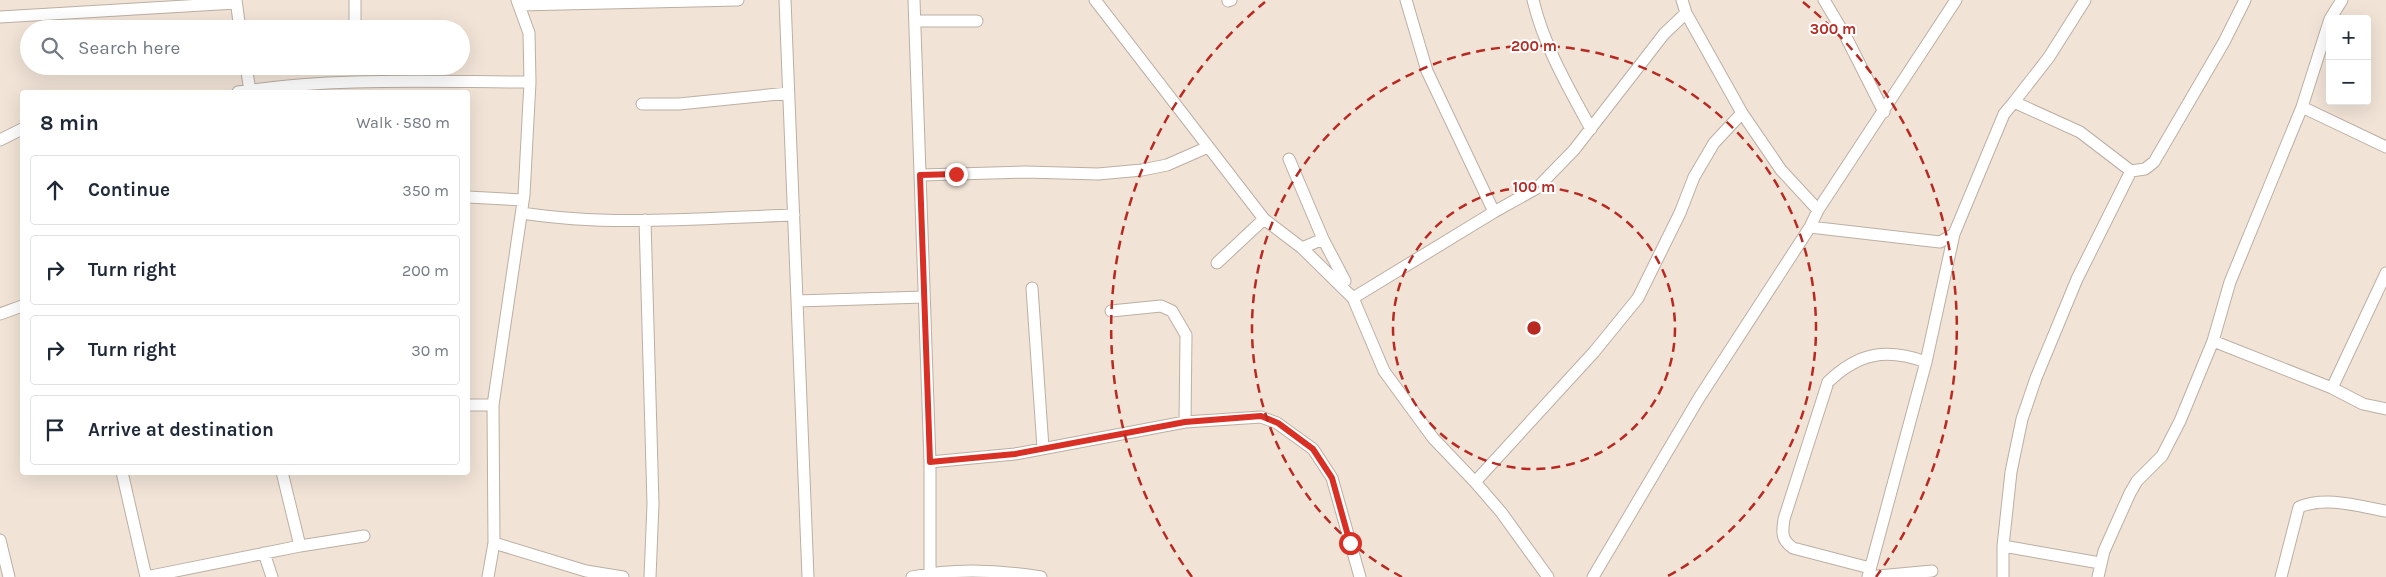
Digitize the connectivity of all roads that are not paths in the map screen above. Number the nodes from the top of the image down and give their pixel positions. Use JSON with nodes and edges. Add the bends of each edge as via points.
{"nodes":[{"id":1,"x":355,"y":0,"type":"edge"},
{"id":2,"x":738,"y":0,"type":"edge"},
{"id":3,"x":785,"y":0,"type":"edge"},
{"id":4,"x":914,"y":0,"type":"edge"},
{"id":5,"x":1095,"y":0,"type":"edge"},
{"id":6,"x":1406,"y":0,"type":"edge"},
{"id":7,"x":1533,"y":0,"type":"edge"},
{"id":8,"x":1682,"y":0,"type":"edge"},
{"id":9,"x":1824,"y":0,"type":"edge"},
{"id":10,"x":1956,"y":0,"type":"edge"},
{"id":11,"x":2085,"y":0,"type":"edge"},
{"id":12,"x":2245,"y":0,"type":"edge"},
{"id":13,"x":2342,"y":0,"type":"edge"},
{"id":14,"x":648,"y":1,"type":"edge"},
{"id":15,"x":236,"y":2,"type":"edge"},
{"id":16,"x":518,"y":3,"type":"edge"},
{"id":17,"x":1686,"y":13,"type":"junction"},
{"id":18,"x":2333,"y":15,"type":"edge"},
{"id":19,"x":0,"y":17,"type":"edge"},
{"id":20,"x":239,"y":20,"type":"edge"},
{"id":21,"x":355,"y":20,"type":"edge"},
{"id":22,"x":915,"y":21,"type":"junction"},
{"id":23,"x":977,"y":21,"type":"dead end"},
{"id":24,"x":2326,"y":32,"type":"edge"},
{"id":25,"x":247,"y":75,"type":"edge"},
{"id":26,"x":530,"y":82,"type":"junction"},
{"id":27,"x":250,"y":90,"type":"edge"},
{"id":28,"x":261,"y":90,"type":"edge"},
{"id":29,"x":788,"y":93,"type":"junction"},
{"id":30,"x":2014,"y":102,"type":"junction"},
{"id":31,"x":642,"y":104,"type":"dead end"},
{"id":32,"x":2302,"y":107,"type":"junction"},
{"id":33,"x":1884,"y":112,"type":"junction"},
{"id":34,"x":1742,"y":113,"type":"junction"},
{"id":35,"x":1591,"y":129,"type":"junction"},
{"id":36,"x":20,"y":130,"type":"edge"},
{"id":37,"x":0,"y":140,"type":"edge"},
{"id":38,"x":1208,"y":147,"type":"junction"},
{"id":39,"x":2386,"y":147,"type":"edge"},
{"id":40,"x":1290,"y":159,"type":"dead end"},
{"id":41,"x":2131,"y":172,"type":"junction"},
{"id":42,"x":920,"y":175,"type":"junction"},
{"id":43,"x":470,"y":197,"type":"edge"},
{"id":44,"x":524,"y":200,"type":"junction"},
{"id":45,"x":1818,"y":210,"type":"junction"},
{"id":46,"x":1494,"y":212,"type":"junction"},
{"id":47,"x":522,"y":213,"type":"junction"},
{"id":48,"x":794,"y":215,"type":"junction"},
{"id":49,"x":1264,"y":219,"type":"junction"},
{"id":50,"x":645,"y":220,"type":"junction"},
{"id":51,"x":1810,"y":227,"type":"junction"},
{"id":52,"x":1954,"y":234,"type":"junction"},
{"id":53,"x":1323,"y":239,"type":"junction"},
{"id":54,"x":1302,"y":248,"type":"junction"},
{"id":55,"x":1217,"y":264,"type":"dead end"},
{"id":56,"x":2386,"y":274,"type":"edge"},
{"id":57,"x":1345,"y":281,"type":"dead end"},
{"id":58,"x":1032,"y":288,"type":"dead end"},
{"id":59,"x":924,"y":297,"type":"junction"},
{"id":60,"x":1353,"y":298,"type":"junction"},
{"id":61,"x":798,"y":300,"type":"junction"},
{"id":62,"x":20,"y":307,"type":"edge"},
{"id":63,"x":1111,"y":311,"type":"dead end"},
{"id":64,"x":0,"y":314,"type":"edge"},
{"id":65,"x":2213,"y":341,"type":"junction"},
{"id":66,"x":1926,"y":362,"type":"junction"},
{"id":67,"x":2332,"y":388,"type":"junction"},
{"id":68,"x":470,"y":405,"type":"edge"},
{"id":69,"x":493,"y":405,"type":"junction"},
{"id":70,"x":2386,"y":408,"type":"edge"},
{"id":71,"x":1185,"y":422,"type":"junction"},
{"id":72,"x":1043,"y":448,"type":"junction"},
{"id":73,"x":930,"y":462,"type":"junction"},
{"id":74,"x":123,"y":475,"type":"edge"},
{"id":75,"x":283,"y":475,"type":"edge"},
{"id":76,"x":1475,"y":482,"type":"junction"},
{"id":77,"x":2386,"y":511,"type":"edge"},
{"id":78,"x":364,"y":536,"type":"dead end"},
{"id":79,"x":0,"y":540,"type":"edge"},
{"id":80,"x":494,"y":543,"type":"junction"},
{"id":81,"x":300,"y":546,"type":"junction"},
{"id":82,"x":2003,"y":546,"type":"junction"},
{"id":83,"x":264,"y":553,"type":"junction"},
{"id":84,"x":2100,"y":563,"type":"junction"},
{"id":85,"x":1932,"y":571,"type":"dead end"},
{"id":86,"x":930,"y":573,"type":"junction"},
{"id":87,"x":586,"y":574,"type":"edge"},
{"id":88,"x":1869,"y":574,"type":"edge"},
{"id":89,"x":1021,"y":575,"type":"edge"},
{"id":90,"x":9,"y":577,"type":"edge"},
{"id":91,"x":146,"y":577,"type":"edge"},
{"id":92,"x":272,"y":577,"type":"edge"},
{"id":93,"x":488,"y":577,"type":"edge"},
{"id":94,"x":623,"y":577,"type":"edge"},
{"id":95,"x":650,"y":577,"type":"edge"},
{"id":96,"x":808,"y":577,"type":"edge"},
{"id":97,"x":912,"y":577,"type":"edge"},
{"id":98,"x":1041,"y":577,"type":"edge"},
{"id":99,"x":1360,"y":577,"type":"edge"},
{"id":100,"x":1548,"y":577,"type":"edge"},
{"id":101,"x":1593,"y":577,"type":"edge"},
{"id":102,"x":2004,"y":577,"type":"edge"},
{"id":103,"x":2098,"y":577,"type":"edge"},
{"id":104,"x":2281,"y":577,"type":"edge"}],
"edges":[{"from":1,"to":21,"type":"street"},
{"from":2,"to":14,"type":"street"},
{"from":3,"to":29,"type":"street"},
{"from":4,"to":22,"type":"street"},
{"from":5,"to":38,"type":"street"},
{"from":6,"to":46,"type":"street","via":[[1427,71]]},
{"from":7,"to":35,"type":"street","via":[[1539,24],[1560,72]]},
{"from":8,"to":17,"type":"street"},
{"from":9,"to":33,"type":"street"},
{"from":10,"to":33,"type":"street"},
{"from":11,"to":30,"type":"street","via":[[2049,57]]},
{"from":12,"to":41,"type":"street","via":[[2154,162],[2145,169]]},
{"from":13,"to":18,"type":"street"},
{"from":14,"to":16,"type":"street"},
{"from":15,"to":19,"type":"street"},
{"from":15,"to":20,"type":"street"},
{"from":16,"to":26,"type":"street","via":[[529,33]]},
{"from":17,"to":34,"type":"street"},
{"from":17,"to":35,"type":"street","via":[[1664,34]]},
{"from":22,"to":23,"type":"street"},
{"from":22,"to":42,"type":"street"},
{"from":24,"to":32,"type":"street"},
{"from":25,"to":27,"type":"street"},
{"from":26,"to":28,"type":"street","via":[[388,82]]},
{"from":26,"to":44,"type":"street"},
{"from":29,"to":31,"type":"street","via":[[679,104]]},
{"from":29,"to":48,"type":"street"},
{"from":30,"to":41,"type":"street","via":[[2080,132]]},
{"from":30,"to":52,"type":"street","via":[[2004,114]]},
{"from":32,"to":39,"type":"street"},
{"from":32,"to":65,"type":"street","via":[[2230,282]]},
{"from":33,"to":45,"type":"street"},
{"from":34,"to":45,"type":"street","via":[[1781,170]]},
{"from":34,"to":76,"type":"street","via":[[1714,143],[1694,177],[1638,298],[1594,352]]},
{"from":35,"to":46,"type":"street","via":[[1537,188]]},
{"from":36,"to":37,"type":"street"},
{"from":38,"to":42,"type":"street","via":[[1167,165],[1142,170],[1098,174]]},
{"from":38,"to":49,"type":"street"},
{"from":40,"to":53,"type":"street"},
{"from":41,"to":82,"type":"street","via":[[2077,279],[2036,378],[2022,419],[2011,472]]},
{"from":42,"to":59,"type":"street"},
{"from":43,"to":44,"type":"street"},
{"from":44,"to":47,"type":"street"},
{"from":45,"to":51,"type":"street"},
{"from":46,"to":60,"type":"street"},
{"from":47,"to":50,"type":"street","via":[[576,219]]},
{"from":47,"to":69,"type":"street"},
{"from":48,"to":50,"type":"street"},
{"from":48,"to":61,"type":"street"},
{"from":49,"to":54,"type":"street"},
{"from":49,"to":55,"type":"street"},
{"from":50,"to":95,"type":"street","via":[[653,504]]},
{"from":51,"to":52,"type":"street","via":[[1940,242]]},
{"from":51,"to":101,"type":"street","via":[[1699,398]]},
{"from":52,"to":66,"type":"street"},
{"from":53,"to":54,"type":"street"},
{"from":53,"to":57,"type":"street"},
{"from":54,"to":60,"type":"street"},
{"from":56,"to":67,"type":"street"},
{"from":58,"to":72,"type":"street"},
{"from":59,"to":61,"type":"street"},
{"from":59,"to":73,"type":"street"},
{"from":60,"to":76,"type":"street","via":[[1384,371],[1433,438]]},
{"from":61,"to":96,"type":"street"},
{"from":62,"to":64,"type":"street"},
{"from":63,"to":71,"type":"street","via":[[1161,306],[1172,311],[1186,336]]},
{"from":65,"to":67,"type":"street"},
{"from":65,"to":84,"type":"street","via":[[2169,445],[2137,481]]},
{"from":66,"to":88,"type":"street"},
{"from":66,"to":88,"type":"street","via":[[1906,355],[1875,354],[1847,366],[1828,382],[1784,519],[1782,532],[1785,543]]},
{"from":67,"to":70,"type":"street","via":[[2363,404]]},
{"from":68,"to":69,"type":"street"},
{"from":69,"to":80,"type":"street"},
{"from":71,"to":72,"type":"street"},
{"from":71,"to":99,"type":"street","via":[[1261,416],[1278,423],[1313,449],[1332,478]]},
{"from":72,"to":73,"type":"street","via":[[1015,454]]},
{"from":73,"to":86,"type":"street"},
{"from":74,"to":91,"type":"street"},
{"from":75,"to":81,"type":"street"},
{"from":76,"to":100,"type":"street"},
{"from":77,"to":104,"type":"street","via":[[2330,502],[2313,502],[2298,507]]},
{"from":78,"to":81,"type":"street"},
{"from":79,"to":90,"type":"street"},
{"from":80,"to":87,"type":"street"},
{"from":80,"to":93,"type":"street"},
{"from":81,"to":83,"type":"street"},
{"from":82,"to":84,"type":"street"},
{"from":82,"to":102,"type":"street"},
{"from":83,"to":91,"type":"street"},
{"from":83,"to":92,"type":"street"},
{"from":84,"to":103,"type":"street"},
{"from":85,"to":88,"type":"street"},
{"from":86,"to":89,"type":"street","via":[[978,571]]},
{"from":86,"to":97,"type":"street"},
{"from":87,"to":94,"type":"street"},
{"from":89,"to":98,"type":"street"}]}
